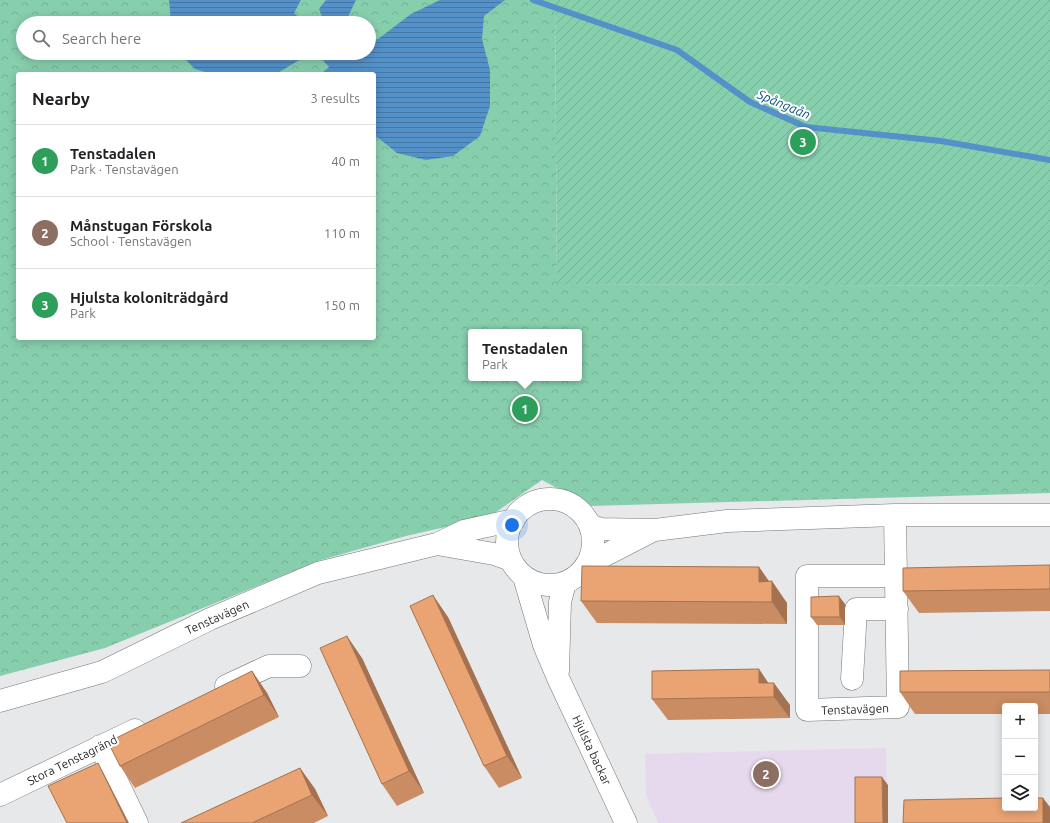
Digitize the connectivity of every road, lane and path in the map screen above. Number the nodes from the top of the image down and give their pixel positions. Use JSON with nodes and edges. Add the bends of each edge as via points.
{"nodes":[{"id":1,"x":895,"y":515,"type":"junction"},
{"id":2,"x":1050,"y":515,"type":"edge"},
{"id":3,"x":514,"y":520,"type":"junction"},
{"id":4,"x":590,"y":525,"type":"junction"},
{"id":5,"x":655,"y":530,"type":"junction"},
{"id":6,"x":437,"y":544,"type":"junction"},
{"id":7,"x":511,"y":560,"type":"junction"},
{"id":8,"x":586,"y":565,"type":"junction"},
{"id":9,"x":896,"y":576,"type":"junction"},
{"id":10,"x":524,"y":577,"type":"junction"},
{"id":11,"x":565,"y":583,"type":"junction"},
{"id":12,"x":897,"y":609,"type":"junction"},
{"id":13,"x":300,"y":666,"type":"dead end"},
{"id":14,"x":558,"y":678,"type":"junction"},
{"id":15,"x":852,"y":679,"type":"dead end"},
{"id":16,"x":206,"y":696,"type":"edge"},
{"id":17,"x":0,"y":701,"type":"edge"},
{"id":18,"x":149,"y":723,"type":"edge"},
{"id":19,"x":100,"y":746,"type":"junction"},
{"id":20,"x":70,"y":761,"type":"junction"},
{"id":21,"x":80,"y":782,"type":"edge"},
{"id":22,"x":0,"y":795,"type":"edge"},
{"id":23,"x":137,"y":823,"type":"edge"},
{"id":24,"x":626,"y":823,"type":"edge"}],
"edges":[{"from":1,"to":2,"type":"street"},
{"from":1,"to":5,"type":"street","via":[[727,521]]},
{"from":1,"to":9,"type":"street","name":"Tenstavägen"},
{"from":3,"to":4,"type":"street","via":[[527,504],[541,499],[556,499],[570,503],[582,512]]},
{"from":3,"to":6,"type":"street","name":"Tenstavägen","via":[[464,531]]},
{"from":3,"to":7,"type":"street","via":[[506,541]]},
{"from":4,"to":5,"type":"street","via":[[601,529]]},
{"from":4,"to":8,"type":"street","via":[[593,538],[592,552]]},
{"from":5,"to":8,"type":"street"},
{"from":6,"to":7,"type":"street","name":"Tenstavägen","via":[[494,554]]},
{"from":6,"to":17,"type":"street","name":"Tenstavägen","via":[[318,573],[210,619],[102,672]]},
{"from":7,"to":10,"type":"street","via":[[514,568]]},
{"from":8,"to":11,"type":"street","via":[[577,576]]},
{"from":9,"to":12,"type":"street","name":"Tenstavägen"},
{"from":9,"to":12,"type":"street","name":"Tenstavägen","via":[[807,576],[807,710],[898,707]]},
{"from":10,"to":11,"type":"street","via":[[537,584],[551,586]]},
{"from":10,"to":14,"type":"street","name":"Hjulsta backar","via":[[544,646]]},
{"from":11,"to":14,"type":"street","name":"Hjulsta backar","via":[[560,602]]},
{"from":12,"to":15,"type":"street","via":[[856,609]]},
{"from":13,"to":16,"type":"street","via":[[269,666]]},
{"from":14,"to":24,"type":"street","name":"Hjulsta backar"},
{"from":18,"to":19,"type":"street","name":"Stora Tenstagränd"},
{"from":19,"to":20,"type":"street","name":"Stora Tenstagränd"},
{"from":19,"to":23,"type":"street"},
{"from":20,"to":21,"type":"street"},
{"from":20,"to":22,"type":"street","name":"Stora Tenstagränd"}]}
